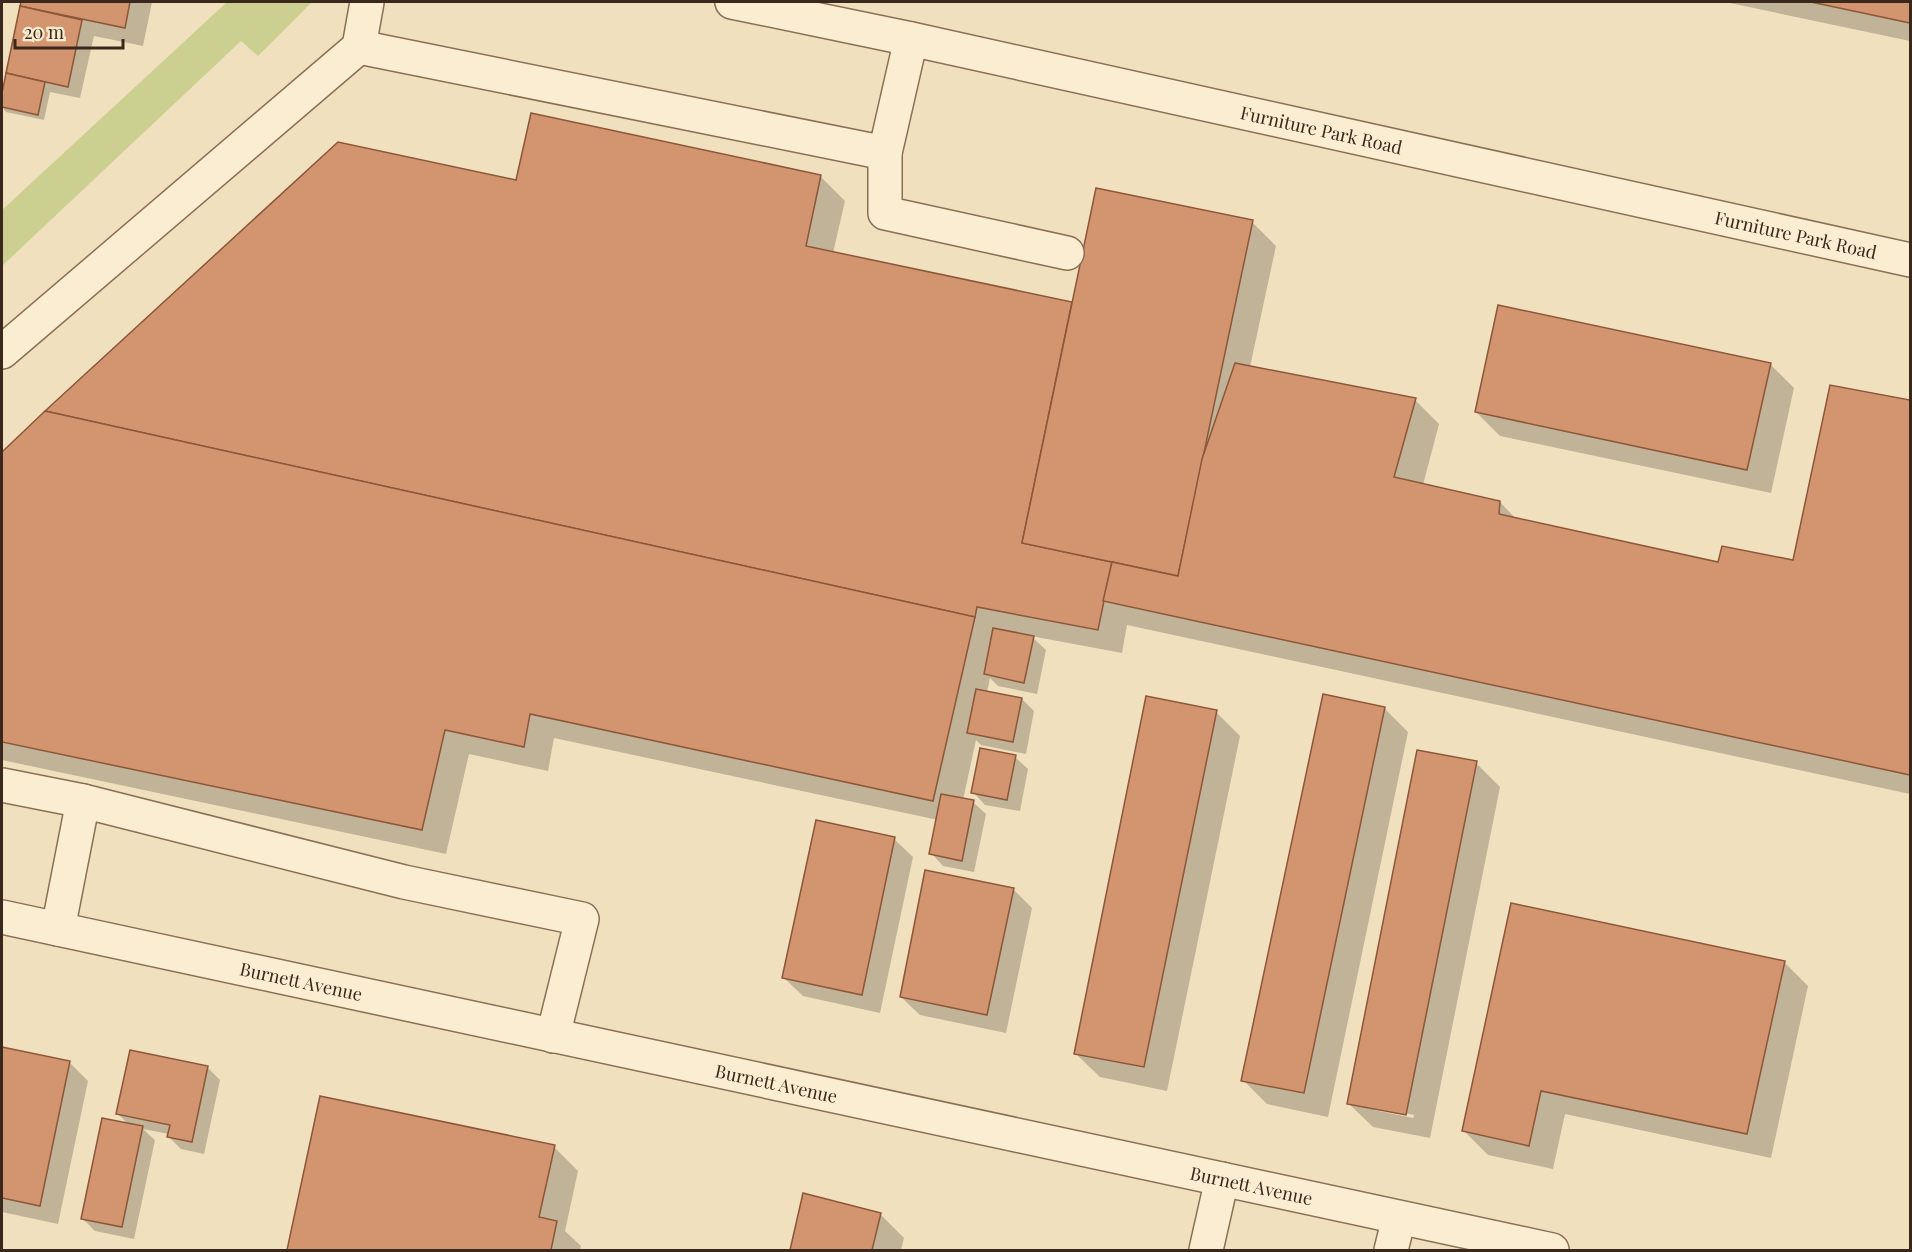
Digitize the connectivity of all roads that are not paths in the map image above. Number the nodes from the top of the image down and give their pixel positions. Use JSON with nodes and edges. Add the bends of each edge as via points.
{"nodes":[{"id":1,"x":367,"y":2,"type":"edge"},
{"id":2,"x":732,"y":2,"type":"edge"},
{"id":3,"x":911,"y":39,"type":"junction"},
{"id":4,"x":359,"y":47,"type":"junction"},
{"id":5,"x":885,"y":153,"type":"junction"},
{"id":6,"x":1067,"y":253,"type":"dead end"},
{"id":7,"x":1911,"y":260,"type":"edge"},
{"id":8,"x":2,"y":352,"type":"edge"},
{"id":9,"x":2,"y":785,"type":"edge"},
{"id":10,"x":83,"y":801,"type":"junction"},
{"id":11,"x":2,"y":917,"type":"edge"},
{"id":12,"x":58,"y":929,"type":"junction"},
{"id":13,"x":553,"y":1036,"type":"junction"},
{"id":14,"x":1222,"y":1179,"type":"junction"},
{"id":15,"x":1399,"y":1218,"type":"junction"},
{"id":16,"x":1206,"y":1251,"type":"edge"},
{"id":17,"x":1391,"y":1251,"type":"edge"},
{"id":18,"x":1552,"y":1251,"type":"edge"}],
"edges":[{"from":1,"to":4,"type":"street"},
{"from":2,"to":3,"type":"street","name":"Furniture Park Road"},
{"from":3,"to":5,"type":"street"},
{"from":3,"to":7,"type":"street","name":"Furniture Park Road"},
{"from":4,"to":5,"type":"street"},
{"from":4,"to":8,"type":"street"},
{"from":5,"to":6,"type":"street","via":[[885,213]]},
{"from":9,"to":10,"type":"street"},
{"from":10,"to":12,"type":"street"},
{"from":10,"to":13,"type":"street","via":[[405,882],[582,919]]},
{"from":11,"to":12,"type":"street","name":"Burnett Avenue"},
{"from":12,"to":13,"type":"street","name":"Burnett Avenue"},
{"from":13,"to":14,"type":"street","name":"Burnett Avenue"},
{"from":14,"to":15,"type":"street","name":"Burnett Avenue"},
{"from":14,"to":16,"type":"street"},
{"from":15,"to":17,"type":"street"},
{"from":15,"to":18,"type":"street","name":"Burnett Avenue"}]}
